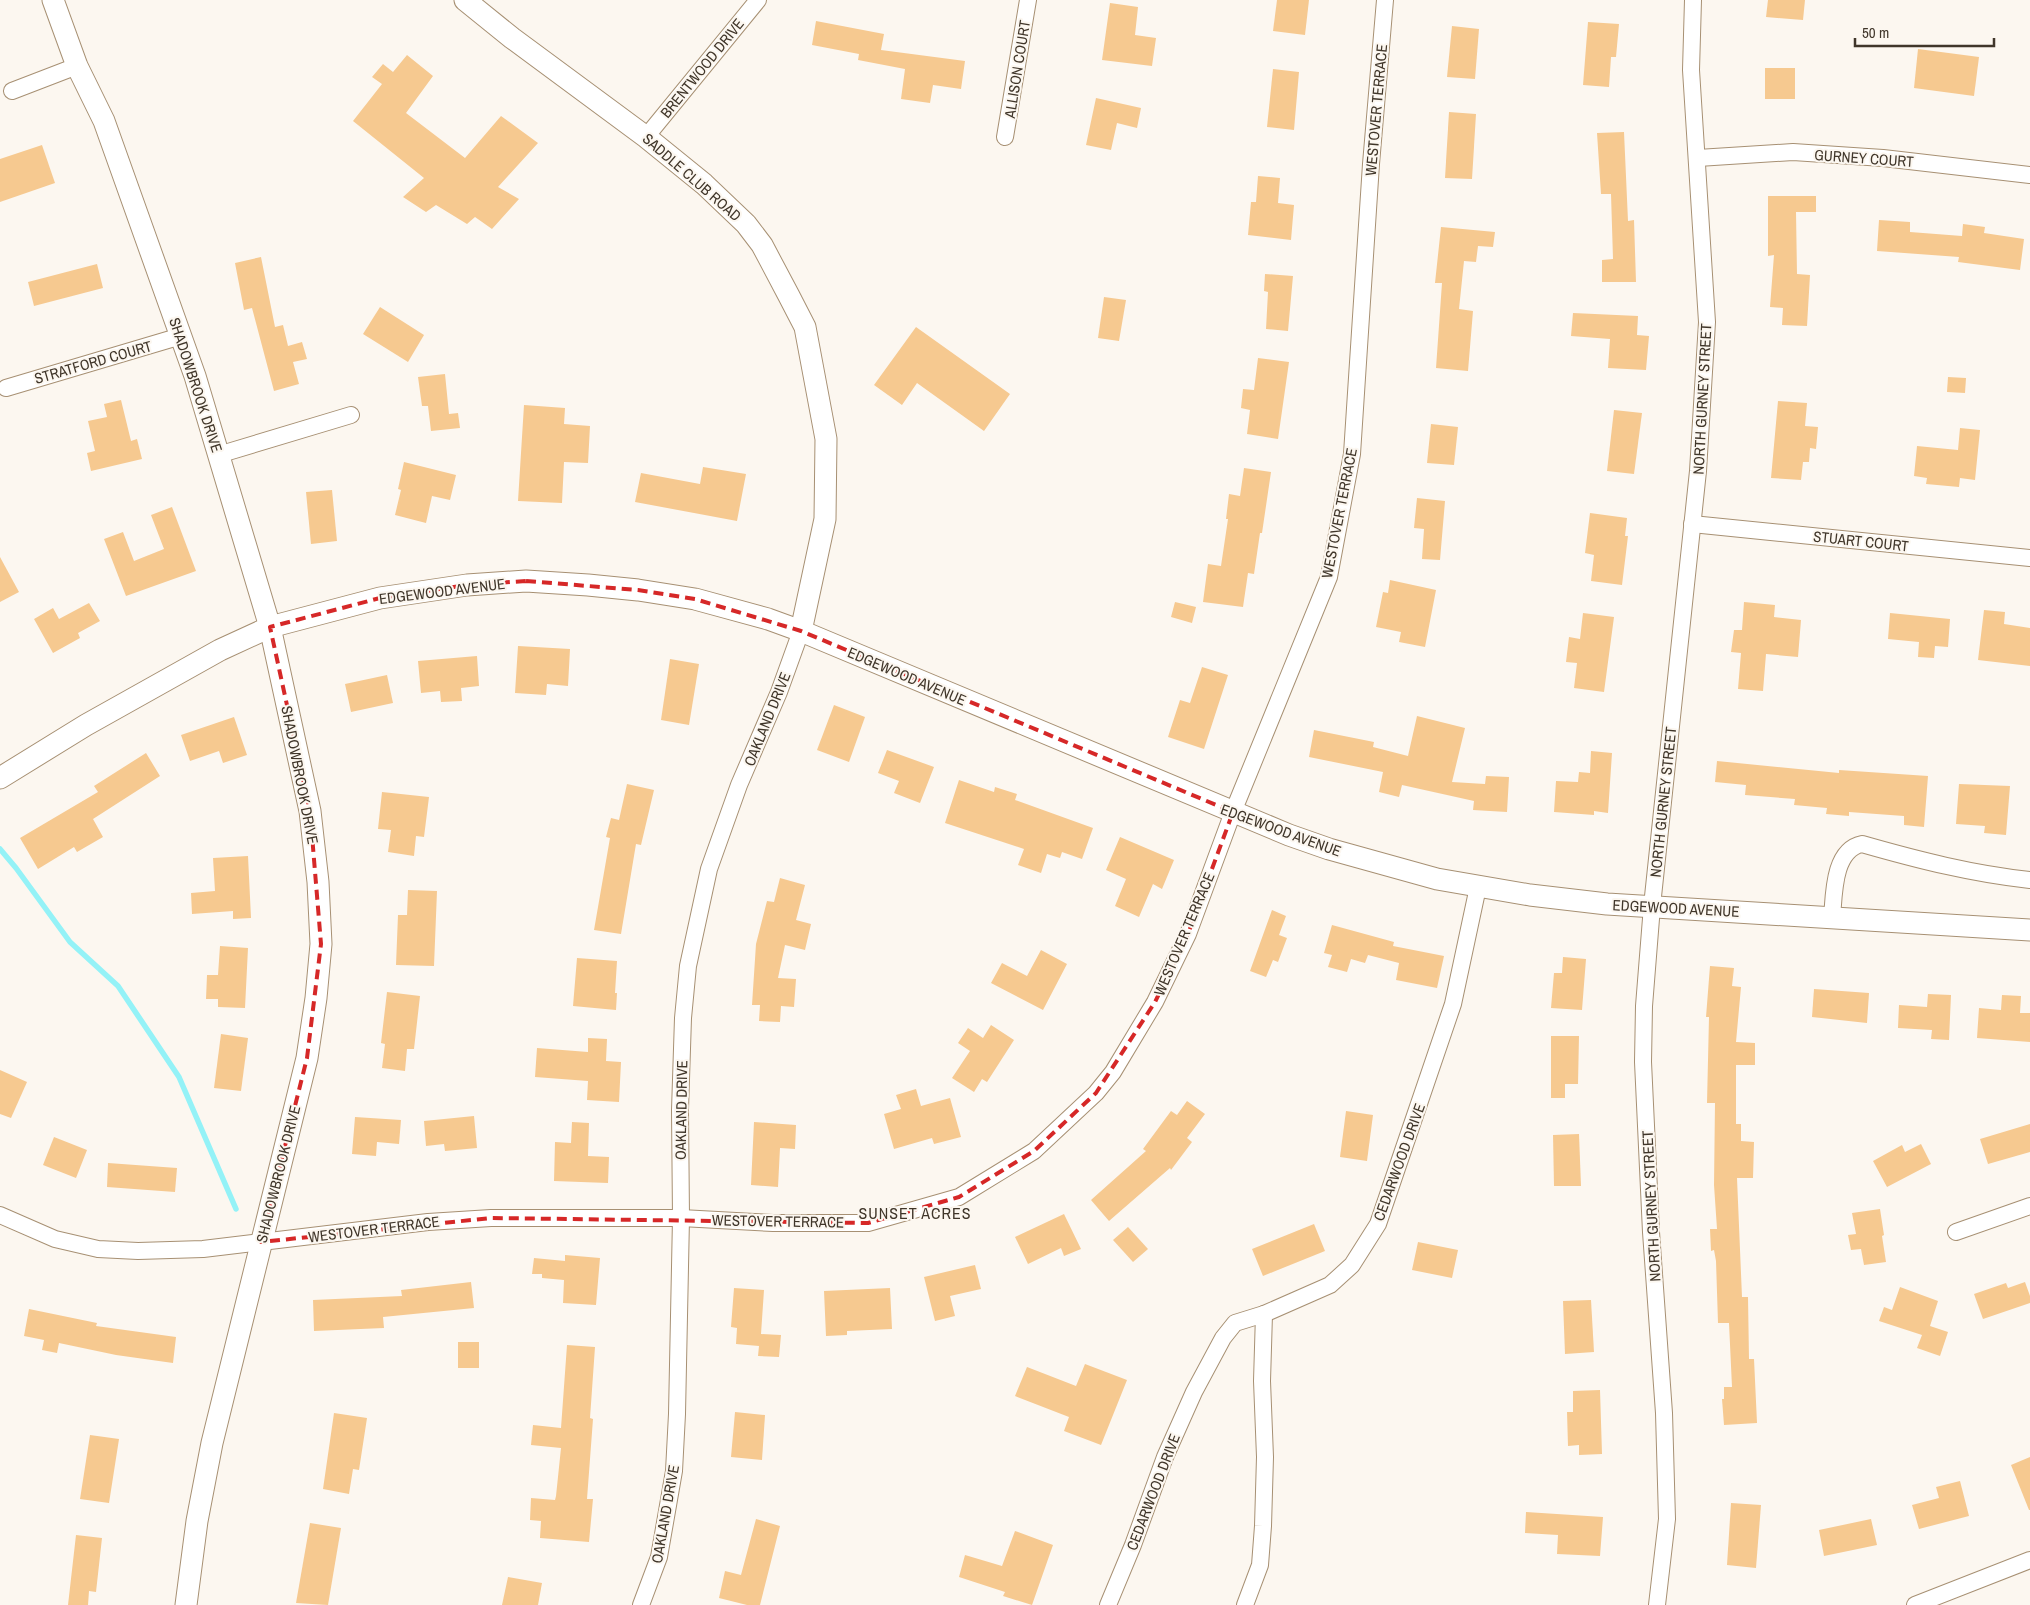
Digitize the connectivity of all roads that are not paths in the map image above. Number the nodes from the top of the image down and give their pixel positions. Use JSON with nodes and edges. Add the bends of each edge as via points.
{"nodes":[{"id":1,"x":53,"y":0,"type":"edge"},
{"id":2,"x":465,"y":0,"type":"edge"},
{"id":3,"x":758,"y":0,"type":"edge"},
{"id":4,"x":1028,"y":0,"type":"edge"},
{"id":5,"x":1386,"y":0,"type":"edge"},
{"id":6,"x":1694,"y":0,"type":"edge"},
{"id":7,"x":76,"y":66,"type":"junction"},
{"id":8,"x":12,"y":91,"type":"dead end"},
{"id":9,"x":646,"y":137,"type":"junction"},
{"id":10,"x":1005,"y":137,"type":"dead end"},
{"id":11,"x":1698,"y":158,"type":"junction"},
{"id":12,"x":2030,"y":175,"type":"edge"},
{"id":13,"x":181,"y":336,"type":"junction"},
{"id":14,"x":6,"y":388,"type":"dead end"},
{"id":15,"x":351,"y":415,"type":"dead end"},
{"id":16,"x":218,"y":455,"type":"junction"},
{"id":17,"x":1692,"y":524,"type":"junction"},
{"id":18,"x":2030,"y":558,"type":"edge"},
{"id":19,"x":270,"y":628,"type":"junction"},
{"id":20,"x":801,"y":631,"type":"junction"},
{"id":21,"x":0,"y":778,"type":"edge"},
{"id":22,"x":1234,"y":812,"type":"junction"},
{"id":23,"x":2030,"y":880,"type":"edge"},
{"id":24,"x":1478,"y":887,"type":"junction"},
{"id":25,"x":1652,"y":906,"type":"junction"},
{"id":26,"x":1832,"y":918,"type":"junction"},
{"id":27,"x":2030,"y":930,"type":"edge"},
{"id":28,"x":2030,"y":1206,"type":"edge"},
{"id":29,"x":0,"y":1215,"type":"edge"},
{"id":30,"x":681,"y":1218,"type":"junction"},
{"id":31,"x":1956,"y":1232,"type":"dead end"},
{"id":32,"x":261,"y":1242,"type":"junction"},
{"id":33,"x":1264,"y":1314,"type":"junction"},
{"id":34,"x":2030,"y":1560,"type":"edge"},
{"id":35,"x":186,"y":1605,"type":"edge"},
{"id":36,"x":641,"y":1605,"type":"edge"},
{"id":37,"x":1108,"y":1605,"type":"edge"},
{"id":38,"x":1245,"y":1605,"type":"edge"},
{"id":39,"x":1657,"y":1605,"type":"edge"},
{"id":40,"x":1915,"y":1605,"type":"edge"}],
"edges":[{"from":1,"to":7,"type":"street","name":"SHADOWBROOK DRIVE"},
{"from":2,"to":9,"type":"street","name":"SADDLE CLUB ROAD"},
{"from":3,"to":9,"type":"street","name":"BRENTWOOD DRIVE"},
{"from":4,"to":10,"type":"street","name":"ALLISON COURT"},
{"from":5,"to":22,"type":"street","name":"WESTOVER TERRACE","via":[[1371,164],[1352,454],[1329,578]]},
{"from":6,"to":11,"type":"street","name":"NORTH GURNEY STREET","via":[[1691,70]]},
{"from":7,"to":8,"type":"street"},
{"from":7,"to":13,"type":"street","name":"SHADOWBROOK DRIVE","via":[[104,121]]},
{"from":9,"to":20,"type":"street","name":"SADDLE CLUB ROAD","via":[[704,184],[746,224],[762,245],[806,327],[826,439],[825,519]]},
{"from":11,"to":12,"type":"street","name":"GURNEY COURT","via":[[1792,152],[1883,158]]},
{"from":11,"to":17,"type":"street","name":"NORTH GURNEY STREET","via":[[1707,322]]},
{"from":13,"to":14,"type":"street","name":"STRATFORD COURT"},
{"from":13,"to":16,"type":"street","name":"SHADOWBROOK DRIVE"},
{"from":15,"to":16,"type":"street"},
{"from":16,"to":19,"type":"street","name":"SHADOWBROOK DRIVE"},
{"from":17,"to":18,"type":"street","name":"STUART COURT"},
{"from":17,"to":25,"type":"street","name":"NORTH GURNEY STREET"},
{"from":19,"to":20,"type":"street","name":"EDGEWOOD AVENUE","via":[[380,598],[467,585],[526,581],[619,588],[695,599]]},
{"from":19,"to":21,"type":"street","name":"EDGEWOOD AVENUE","via":[[220,650],[86,725]]},
{"from":19,"to":32,"type":"street","name":"SHADOWBROOK DRIVE","via":[[310,811],[318,882],[320,944],[307,1058]]},
{"from":20,"to":22,"type":"street","name":"EDGEWOOD AVENUE"},
{"from":20,"to":30,"type":"street","name":"OAKLAND DRIVE","via":[[723,828],[709,870],[688,966],[680,1110]]},
{"from":22,"to":24,"type":"street","name":"EDGEWOOD AVENUE","via":[[1329,849]]},
{"from":22,"to":30,"type":"street","name":"WESTOVER TERRACE","via":[[1188,934],[1156,1002],[1096,1093],[1034,1150],[959,1197],[868,1223],[773,1223]]},
{"from":23,"to":26,"type":"street","via":[[1930,863],[1862,844],[1854,846],[1838,868]]},
{"from":24,"to":25,"type":"street","name":"EDGEWOOD AVENUE","via":[[1607,904]]},
{"from":24,"to":33,"type":"street","name":"CEDARWOOD DRIVE","via":[[1453,1004],[1378,1224],[1352,1265],[1330,1285]]},
{"from":25,"to":26,"type":"street","name":"EDGEWOOD AVENUE"},
{"from":25,"to":39,"type":"street","name":"NORTH GURNEY STREET","via":[[1643,1062],[1664,1413],[1667,1519]]},
{"from":26,"to":27,"type":"street","name":"EDGEWOOD AVENUE"},
{"from":28,"to":31,"type":"street"},
{"from":29,"to":32,"type":"street","name":"WESTOVER TERRACE","via":[[55,1239],[98,1249],[203,1249]]},
{"from":30,"to":32,"type":"street","name":"WESTOVER TERRACE","via":[[490,1218]]},
{"from":30,"to":36,"type":"street","name":"OAKLAND DRIVE","via":[[674,1471],[659,1557]]},
{"from":32,"to":35,"type":"street","name":"SHADOWBROOK DRIVE","via":[[212,1443]]},
{"from":33,"to":37,"type":"street","name":"CEDARWOOD DRIVE","via":[[1235,1323],[1214,1354],[1165,1457]]},
{"from":33,"to":38,"type":"street","via":[[1263,1526],[1260,1565]]},
{"from":34,"to":40,"type":"street"}]}
